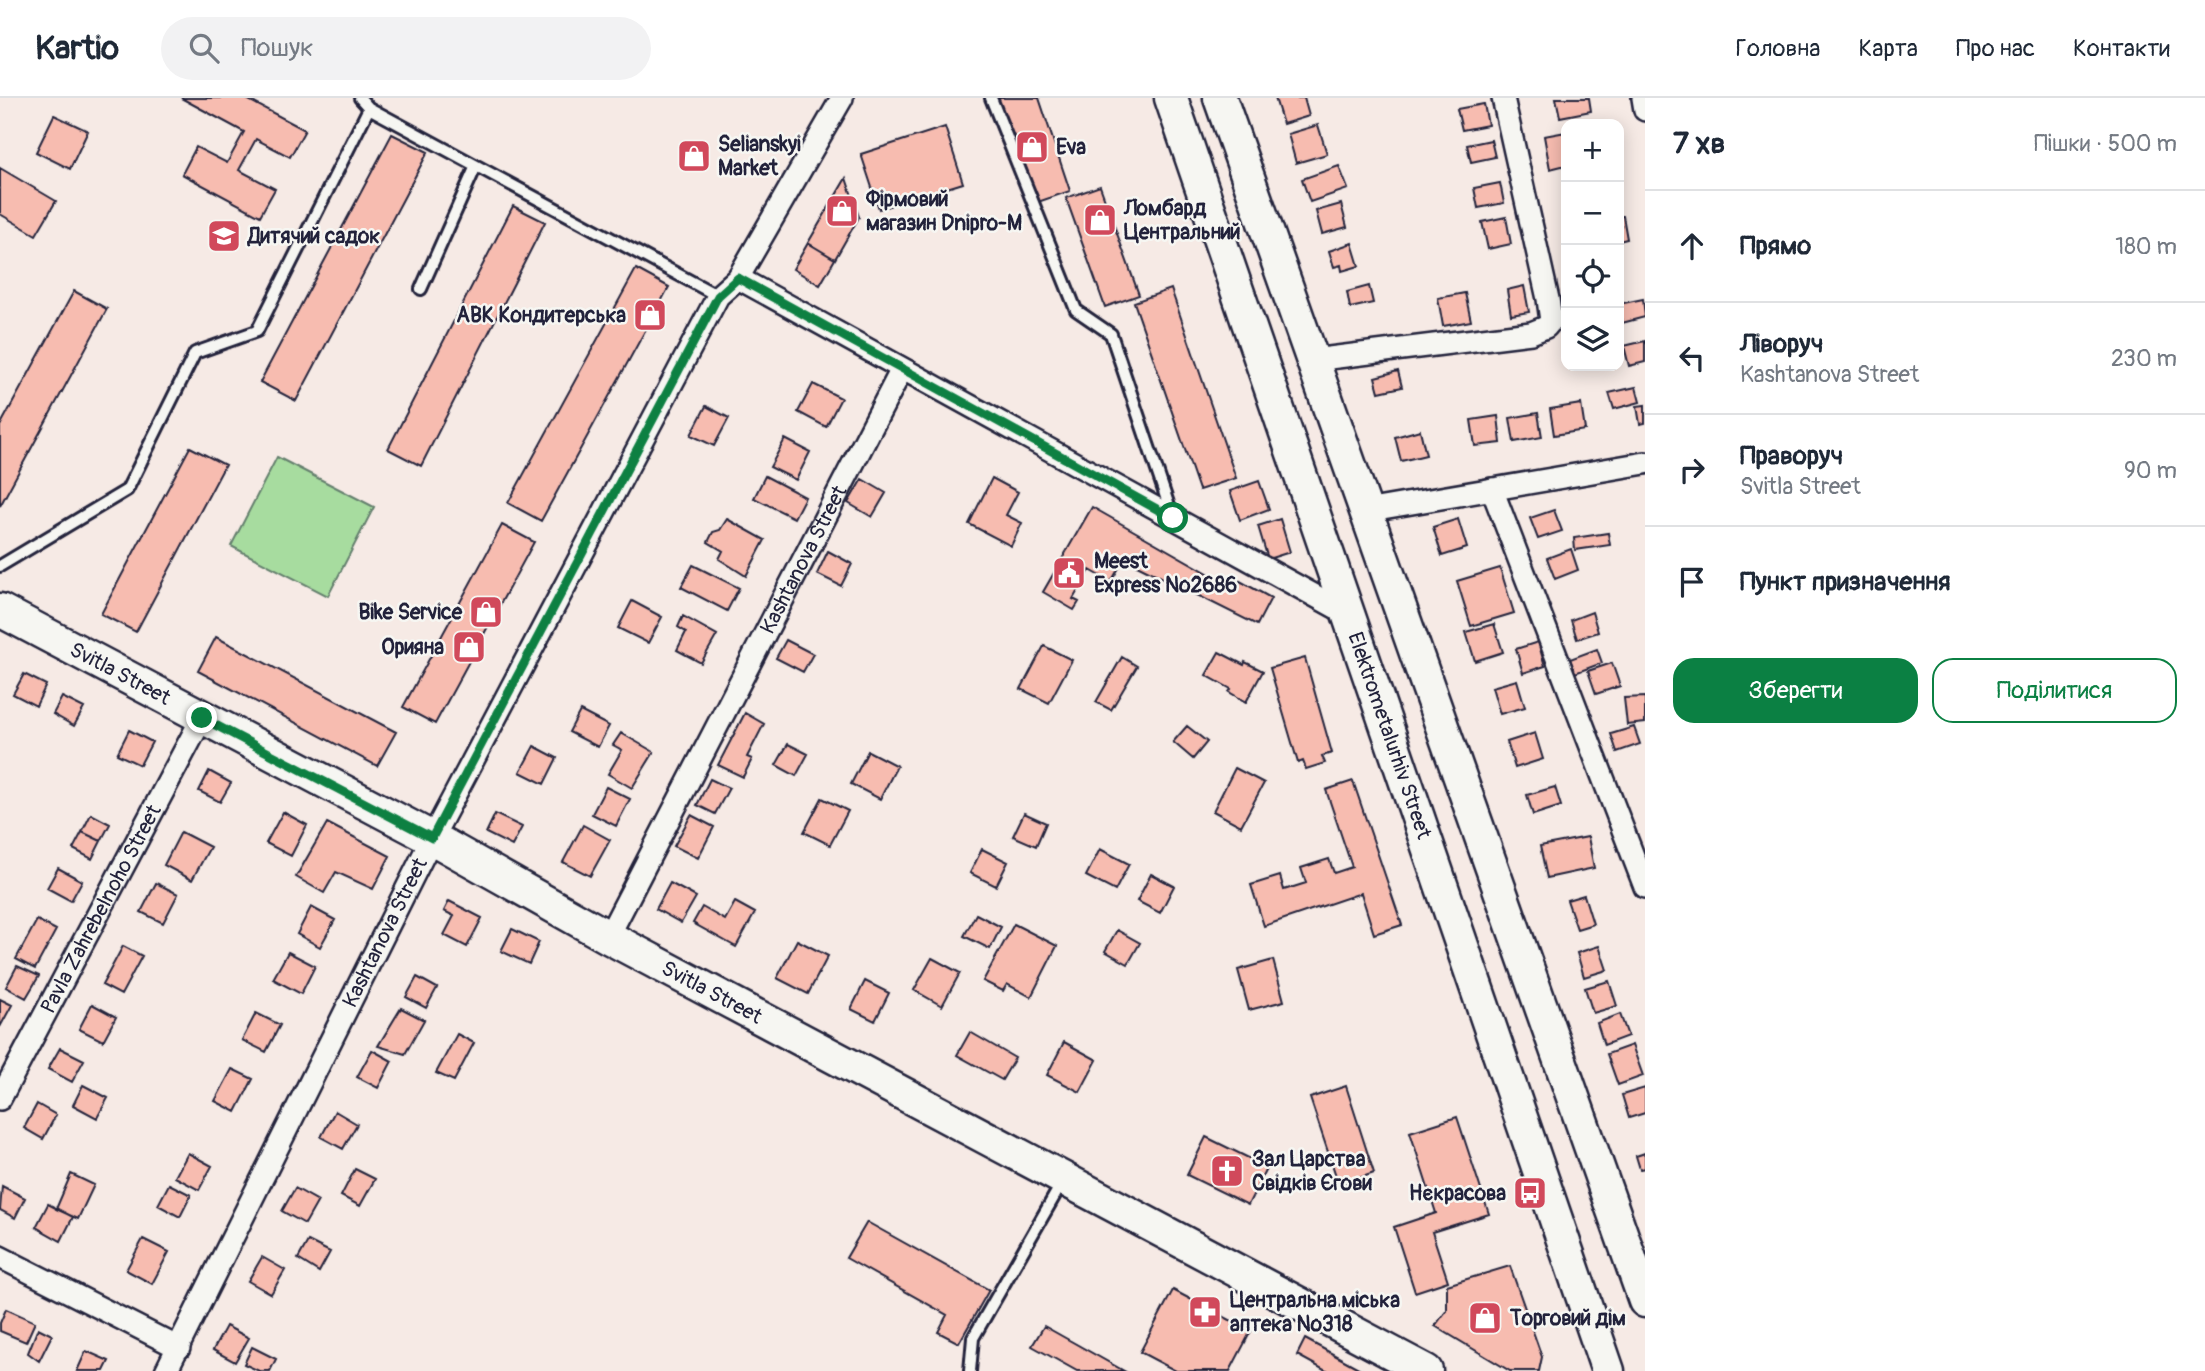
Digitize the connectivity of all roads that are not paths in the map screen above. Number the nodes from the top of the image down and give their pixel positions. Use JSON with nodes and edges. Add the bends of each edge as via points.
{"nodes":[{"id":1,"x":360,"y":98,"type":"edge"},
{"id":2,"x":842,"y":98,"type":"edge"},
{"id":3,"x":991,"y":98,"type":"edge"},
{"id":4,"x":1171,"y":98,"type":"edge"},
{"id":5,"x":1220,"y":98,"type":"edge"},
{"id":6,"x":1503,"y":98,"type":"edge"},
{"id":7,"x":1643,"y":98,"type":"edge"},
{"id":8,"x":369,"y":108,"type":"junction"},
{"id":9,"x":1645,"y":110,"type":"edge"},
{"id":10,"x":476,"y":166,"type":"junction"},
{"id":11,"x":738,"y":278,"type":"junction"},
{"id":12,"x":421,"y":289,"type":"dead end"},
{"id":13,"x":718,"y":296,"type":"junction"},
{"id":14,"x":1313,"y":360,"type":"junction"},
{"id":15,"x":902,"y":369,"type":"junction"},
{"id":16,"x":1645,"y":463,"type":"edge"},
{"id":17,"x":1492,"y":489,"type":"junction"},
{"id":18,"x":1366,"y":511,"type":"junction"},
{"id":19,"x":1173,"y":518,"type":"junction"},
{"id":20,"x":0,"y":566,"type":"edge"},
{"id":21,"x":0,"y":610,"type":"edge"},
{"id":22,"x":1348,"y":614,"type":"junction"},
{"id":23,"x":202,"y":718,"type":"junction"},
{"id":24,"x":432,"y":838,"type":"junction"},
{"id":25,"x":1645,"y":887,"type":"edge"},
{"id":26,"x":608,"y":937,"type":"junction"},
{"id":27,"x":0,"y":1099,"type":"edge"},
{"id":28,"x":1065,"y":1179,"type":"junction"},
{"id":29,"x":0,"y":1257,"type":"edge"},
{"id":30,"x":1645,"y":1301,"type":"edge"},
{"id":31,"x":179,"y":1348,"type":"junction"},
{"id":32,"x":166,"y":1371,"type":"edge"},
{"id":33,"x":970,"y":1371,"type":"edge"},
{"id":34,"x":1426,"y":1371,"type":"edge"},
{"id":35,"x":1608,"y":1371,"type":"edge"}],
"edges":[{"from":1,"to":8,"type":"lane"},
{"from":2,"to":11,"type":"street","name":"Kashtanova Street"},
{"from":3,"to":19,"type":"lane","via":[[1076,310],[1111,334]]},
{"from":4,"to":22,"type":"main road","name":"Elektrometalurhiv Street"},
{"from":5,"to":14,"type":"main road"},
{"from":6,"to":14,"type":"street","via":[[1551,321],[1531,333]]},
{"from":7,"to":9,"type":"street"},
{"from":8,"to":10,"type":"lane"},
{"from":8,"to":20,"type":"lane","via":[[257,331],[195,353],[127,489]]},
{"from":10,"to":12,"type":"lane"},
{"from":10,"to":13,"type":"lane"},
{"from":11,"to":13,"type":"street","name":"Kashtanova Street"},
{"from":11,"to":15,"type":"street"},
{"from":13,"to":24,"type":"street","name":"Kashtanova Street"},
{"from":14,"to":18,"type":"main road"},
{"from":15,"to":19,"type":"street"},
{"from":15,"to":26,"type":"street","name":"Kashtanova Street"},
{"from":16,"to":17,"type":"street"},
{"from":17,"to":18,"type":"street"},
{"from":17,"to":25,"type":"street"},
{"from":18,"to":30,"type":"main road"},
{"from":19,"to":22,"type":"street"},
{"from":21,"to":23,"type":"main road","name":"Svitla Street"},
{"from":22,"to":35,"type":"main road","name":"Elektrometalurhiv Street"},
{"from":23,"to":24,"type":"main road","name":"Svitla Street"},
{"from":23,"to":27,"type":"street","name":"Pavla Zahrebelnoho Street"},
{"from":24,"to":26,"type":"main road","name":"Svitla Street"},
{"from":24,"to":31,"type":"street","name":"Kashtanova Street"},
{"from":26,"to":28,"type":"main road","name":"Svitla Street"},
{"from":28,"to":33,"type":"lane","via":[[973,1338]]},
{"from":28,"to":34,"type":"main road","name":"Svitla Street"},
{"from":29,"to":31,"type":"street"},
{"from":31,"to":32,"type":"street","name":"Kashtanova Street"}]}
